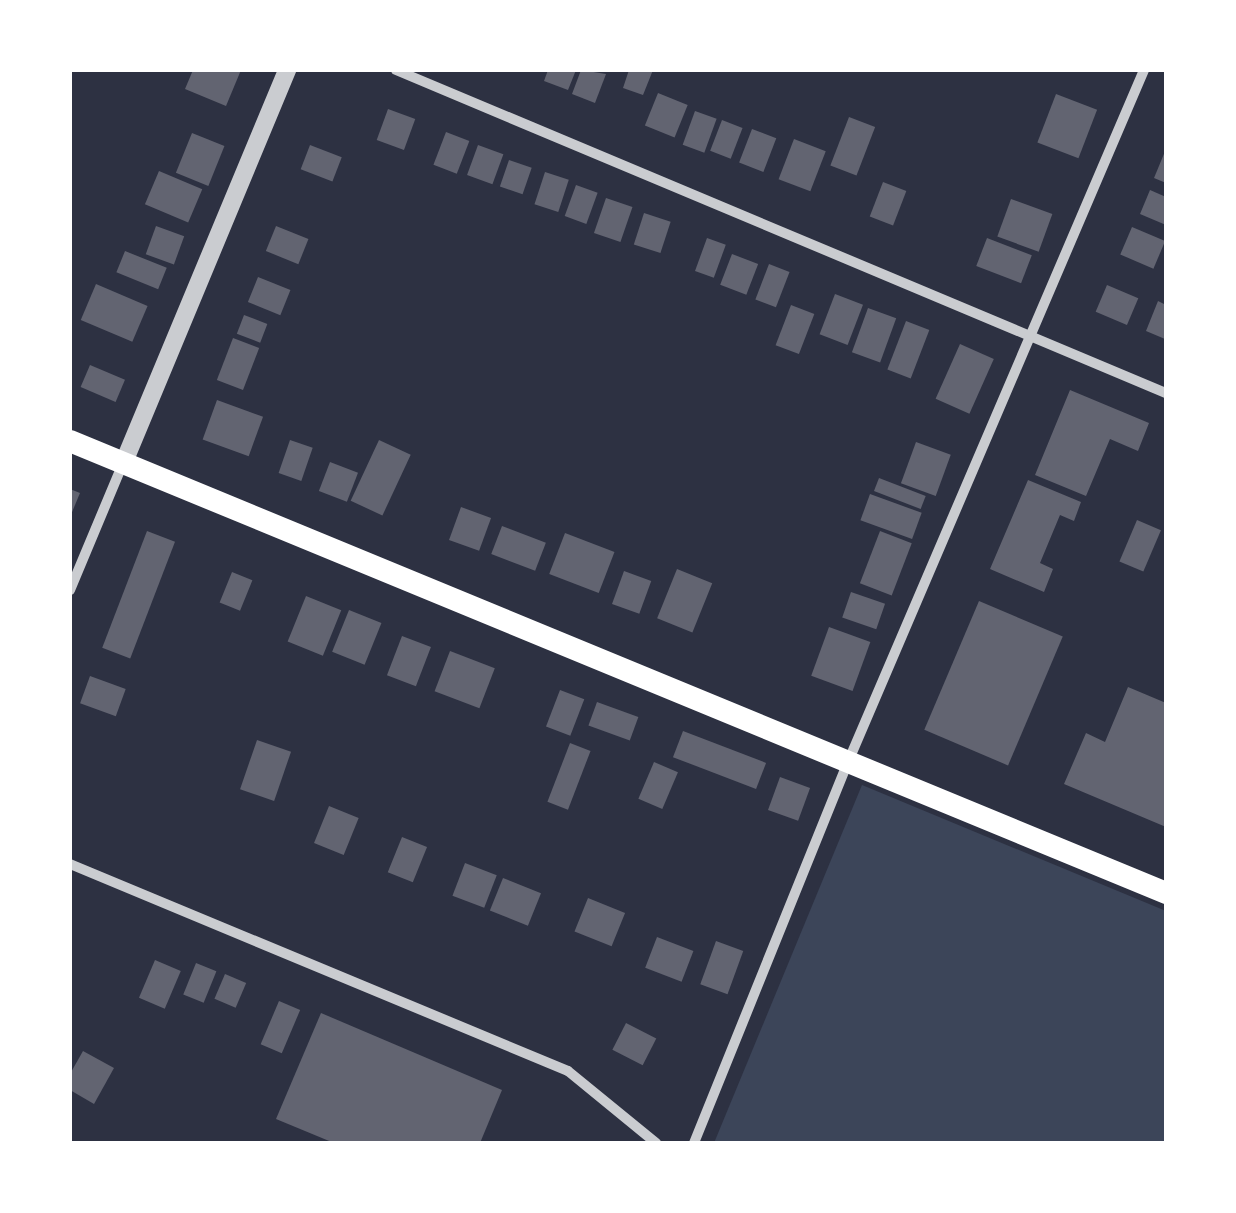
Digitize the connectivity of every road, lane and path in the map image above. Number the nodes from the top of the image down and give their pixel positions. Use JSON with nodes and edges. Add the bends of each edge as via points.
{"nodes":[{"id":1,"x":287,"y":70,"type":"edge"},
{"id":2,"x":396,"y":70,"type":"edge"},
{"id":3,"x":1144,"y":70,"type":"edge"},
{"id":4,"x":1033,"y":335,"type":"junction"},
{"id":5,"x":1166,"y":393,"type":"edge"},
{"id":6,"x":70,"y":440,"type":"edge"},
{"id":7,"x":124,"y":462,"type":"junction"},
{"id":8,"x":70,"y":590,"type":"edge"},
{"id":9,"x":848,"y":762,"type":"junction"},
{"id":10,"x":70,"y":864,"type":"edge"},
{"id":11,"x":1166,"y":893,"type":"edge"},
{"id":12,"x":654,"y":1143,"type":"edge"},
{"id":13,"x":694,"y":1143,"type":"edge"}],
"edges":[{"from":1,"to":7,"type":"street"},
{"from":2,"to":4,"type":"street"},
{"from":3,"to":4,"type":"street"},
{"from":4,"to":5,"type":"street"},
{"from":4,"to":9,"type":"street"},
{"from":6,"to":7,"type":"main road"},
{"from":7,"to":8,"type":"street"},
{"from":7,"to":9,"type":"main road"},
{"from":9,"to":11,"type":"main road"},
{"from":9,"to":13,"type":"street"},
{"from":10,"to":12,"type":"street","via":[[568,1071]]}]}
